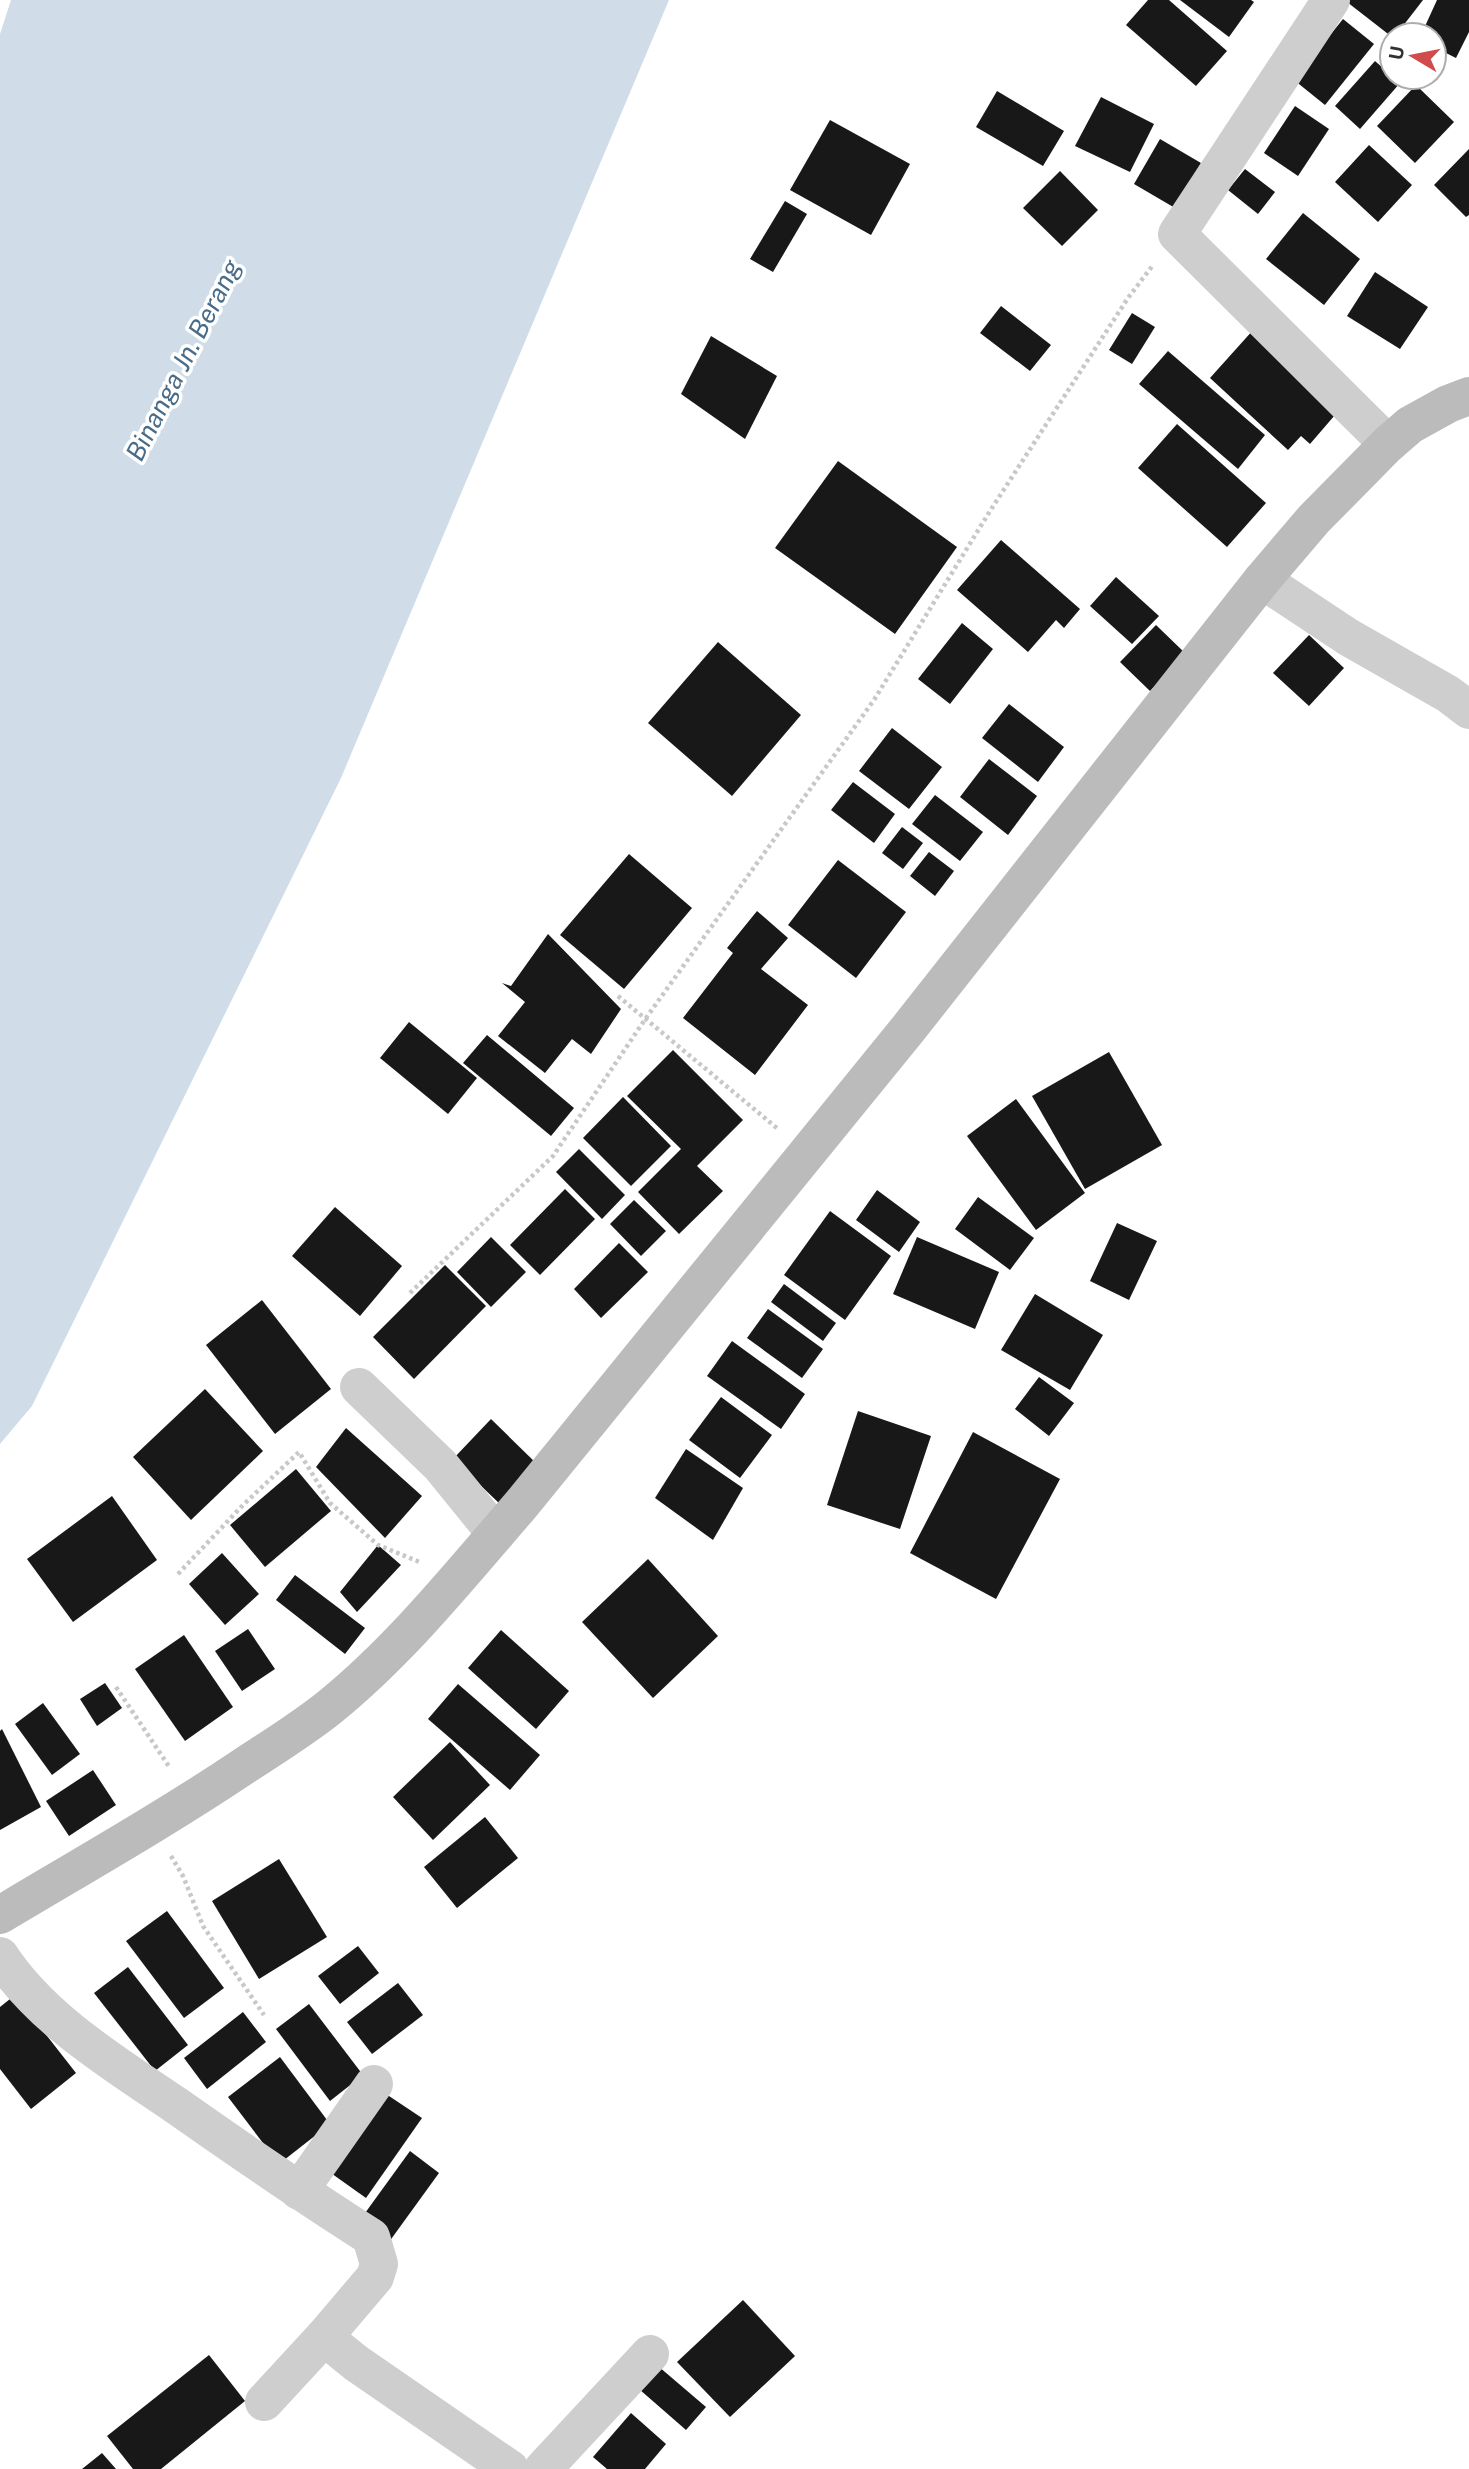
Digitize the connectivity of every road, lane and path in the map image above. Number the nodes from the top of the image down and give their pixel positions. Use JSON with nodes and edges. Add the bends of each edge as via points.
{"nodes":[{"id":1,"x":1331,"y":0,"type":"edge"},
{"id":2,"x":1177,"y":234,"type":"junction"},
{"id":3,"x":1469,"y":397,"type":"edge"},
{"id":4,"x":1388,"y":444,"type":"junction"},
{"id":5,"x":1262,"y":580,"type":"junction"},
{"id":6,"x":1469,"y":710,"type":"edge"},
{"id":7,"x":618,"y":996,"type":"dead end"},
{"id":8,"x":646,"y":1018,"type":"junction"},
{"id":9,"x":806,"y":1152,"type":"junction"},
{"id":10,"x":410,"y":1293,"type":"dead end"},
{"id":11,"x":359,"y":1387,"type":"dead end"},
{"id":12,"x":496,"y":1534,"type":"junction"},
{"id":13,"x":178,"y":1574,"type":"dead end"},
{"id":14,"x":458,"y":1577,"type":"junction"},
{"id":15,"x":116,"y":1687,"type":"dead end"},
{"id":16,"x":192,"y":1801,"type":"junction"},
{"id":17,"x":183,"y":1876,"type":"dead end"},
{"id":18,"x":0,"y":1915,"type":"edge"},
{"id":19,"x":8,"y":1968,"type":"edge"},
{"id":20,"x":264,"y":2015,"type":"dead end"},
{"id":21,"x":374,"y":2084,"type":"dead end"},
{"id":22,"x":299,"y":2191,"type":"junction"},
{"id":23,"x":324,"y":2337,"type":"junction"},
{"id":24,"x":650,"y":2354,"type":"dead end"},
{"id":25,"x":264,"y":2402,"type":"dead end"},
{"id":26,"x":510,"y":2469,"type":"edge"},
{"id":27,"x":544,"y":2469,"type":"edge"}],
"edges":[{"from":1,"to":2,"type":"street"},
{"from":2,"to":4,"type":"street"},
{"from":2,"to":8,"type":"path","via":[[1128,298],[874,700]]},
{"from":3,"to":4,"type":"main road","via":[[1410,425]]},
{"from":4,"to":5,"type":"main road"},
{"from":5,"to":6,"type":"street"},
{"from":5,"to":9,"type":"main road"},
{"from":7,"to":8,"type":"path"},
{"from":8,"to":9,"type":"path"},
{"from":8,"to":10,"type":"path","via":[[553,1156]]},
{"from":9,"to":12,"type":"main road"},
{"from":11,"to":12,"type":"street","via":[[440,1465]]},
{"from":12,"to":14,"type":"main road"},
{"from":13,"to":14,"type":"path","via":[[299,1452],[330,1503],[378,1545]]},
{"from":14,"to":16,"type":"main road","via":[[380,1662],[331,1705]]},
{"from":15,"to":16,"type":"path"},
{"from":16,"to":18,"type":"main road"},
{"from":17,"to":20,"type":"path","via":[[203,1926]]},
{"from":19,"to":22,"type":"street","via":[[47,2011],[100,2052]]},
{"from":21,"to":22,"type":"street"},
{"from":22,"to":23,"type":"street","via":[[371,2236],[377,2252],[375,2277]]},
{"from":23,"to":25,"type":"street"},
{"from":23,"to":26,"type":"street"},
{"from":24,"to":27,"type":"street"}]}
